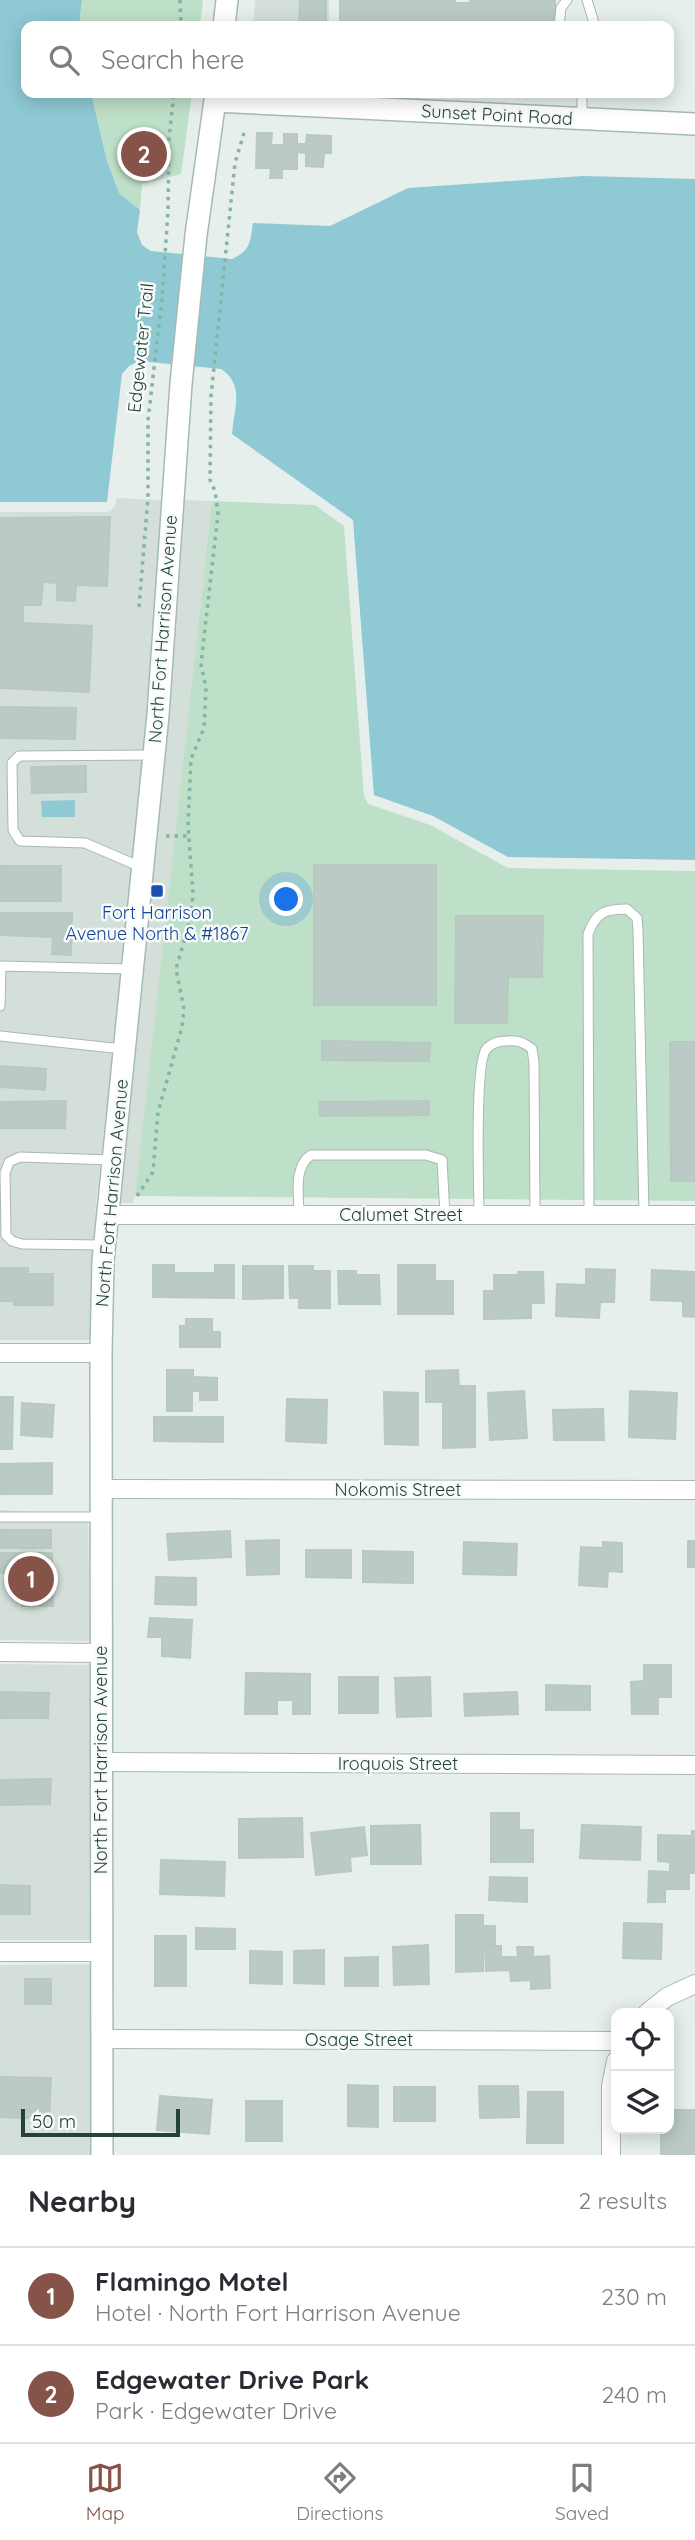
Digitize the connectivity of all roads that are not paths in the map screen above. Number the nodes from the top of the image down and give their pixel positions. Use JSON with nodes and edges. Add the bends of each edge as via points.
{"nodes":[{"id":1,"x":227,"y":0,"type":"edge"},
{"id":2,"x":567,"y":0,"type":"edge"},
{"id":3,"x":587,"y":0,"type":"edge"},
{"id":4,"x":225,"y":21,"type":"edge"},
{"id":5,"x":560,"y":21,"type":"edge"},
{"id":6,"x":593,"y":21,"type":"edge"},
{"id":7,"x":215,"y":98,"type":"edge"},
{"id":8,"x":231,"y":98,"type":"edge"},
{"id":9,"x":582,"y":98,"type":"edge"},
{"id":10,"x":582,"y":120,"type":"junction"},
{"id":11,"x":695,"y":124,"type":"edge"},
{"id":12,"x":154,"y":755,"type":"junction"},
{"id":13,"x":144,"y":868,"type":"junction"},
{"id":14,"x":134,"y":969,"type":"junction"},
{"id":15,"x":0,"y":1006,"type":"edge"},
{"id":16,"x":0,"y":1036,"type":"edge"},
{"id":17,"x":125,"y":1049,"type":"junction"},
{"id":18,"x":113,"y":1160,"type":"junction"},
{"id":19,"x":107,"y":1215,"type":"junction"},
{"id":20,"x":299,"y":1215,"type":"junction"},
{"id":21,"x":444,"y":1215,"type":"junction"},
{"id":22,"x":478,"y":1215,"type":"junction"},
{"id":23,"x":535,"y":1215,"type":"junction"},
{"id":24,"x":589,"y":1215,"type":"junction"},
{"id":25,"x":644,"y":1215,"type":"junction"},
{"id":26,"x":695,"y":1215,"type":"edge"},
{"id":27,"x":105,"y":1245,"type":"junction"},
{"id":28,"x":0,"y":1353,"type":"edge"},
{"id":29,"x":101,"y":1353,"type":"junction"},
{"id":30,"x":102,"y":1489,"type":"junction"},
{"id":31,"x":695,"y":1490,"type":"edge"},
{"id":32,"x":0,"y":1517,"type":"edge"},
{"id":33,"x":102,"y":1517,"type":"junction"},
{"id":34,"x":0,"y":1652,"type":"edge"},
{"id":35,"x":101,"y":1653,"type":"junction"},
{"id":36,"x":101,"y":1762,"type":"junction"},
{"id":37,"x":695,"y":1765,"type":"edge"},
{"id":38,"x":0,"y":1952,"type":"edge"},
{"id":39,"x":102,"y":1952,"type":"junction"},
{"id":40,"x":695,"y":1984,"type":"edge"},
{"id":41,"x":653,"y":2008,"type":"edge"},
{"id":42,"x":102,"y":2039,"type":"junction"},
{"id":43,"x":611,"y":2041,"type":"edge"},
{"id":44,"x":614,"y":2071,"type":"edge"},
{"id":45,"x":102,"y":2155,"type":"edge"},
{"id":46,"x":611,"y":2155,"type":"edge"}],
"edges":[{"from":1,"to":4,"type":"main road"},
{"from":2,"to":5,"type":"lane"},
{"from":3,"to":6,"type":"lane"},
{"from":7,"to":12,"type":"main road","name":"North Fort Harrison Avenue","via":[[181,384]]},
{"from":8,"to":10,"type":"main road","name":"Sunset Point Road"},
{"from":9,"to":10,"type":"lane"},
{"from":10,"to":11,"type":"main road","name":"Sunset Point Road"},
{"from":12,"to":13,"type":"main road","name":"North Fort Harrison Avenue"},
{"from":12,"to":13,"type":"lane","via":[[19,755],[12,763],[13,830],[20,841],[85,843]]},
{"from":13,"to":14,"type":"main road","name":"North Fort Harrison Avenue"},
{"from":14,"to":15,"type":"lane","via":[[1,966]]},
{"from":14,"to":17,"type":"main road","name":"North Fort Harrison Avenue"},
{"from":16,"to":17,"type":"lane"},
{"from":17,"to":18,"type":"main road","name":"North Fort Harrison Avenue"},
{"from":18,"to":19,"type":"main road","name":"North Fort Harrison Avenue"},
{"from":18,"to":27,"type":"lane","via":[[20,1157],[9,1162],[5,1173],[6,1235],[12,1241]]},
{"from":19,"to":20,"type":"street","name":"Calumet Street"},
{"from":19,"to":27,"type":"main road","name":"North Fort Harrison Avenue"},
{"from":20,"to":21,"type":"street","name":"Calumet Street"},
{"from":20,"to":21,"type":"lane","via":[[299,1170],[312,1155],[426,1155],[442,1160]]},
{"from":21,"to":22,"type":"street","name":"Calumet Street"},
{"from":22,"to":23,"type":"street","name":"Calumet Street"},
{"from":22,"to":23,"type":"lane","via":[[482,1058],[486,1048],[498,1041],[526,1043],[532,1049]]},
{"from":23,"to":24,"type":"street","name":"Calumet Street"},
{"from":24,"to":25,"type":"street","name":"Calumet Street"},
{"from":24,"to":25,"type":"lane","via":[[588,934],[593,920],[608,909],[627,909],[636,918],[638,930]]},
{"from":25,"to":26,"type":"street","name":"Calumet Street"},
{"from":27,"to":29,"type":"main road","name":"North Fort Harrison Avenue"},
{"from":28,"to":29,"type":"street"},
{"from":29,"to":30,"type":"main road","name":"North Fort Harrison Avenue"},
{"from":30,"to":31,"type":"street","name":"Nokomis Street"},
{"from":30,"to":33,"type":"main road","name":"North Fort Harrison Avenue"},
{"from":32,"to":33,"type":"lane"},
{"from":33,"to":35,"type":"main road","name":"North Fort Harrison Avenue"},
{"from":34,"to":35,"type":"street"},
{"from":35,"to":36,"type":"main road","name":"North Fort Harrison Avenue"},
{"from":36,"to":37,"type":"street","name":"Iroquois Street"},
{"from":36,"to":39,"type":"main road","name":"North Fort Harrison Avenue"},
{"from":38,"to":39,"type":"street"},
{"from":39,"to":42,"type":"main road","name":"North Fort Harrison Avenue"},
{"from":40,"to":41,"type":"street"},
{"from":42,"to":43,"type":"street","name":"Osage Street"},
{"from":42,"to":45,"type":"main road","name":"North Fort Harrison Avenue"},
{"from":44,"to":46,"type":"street"}]}
